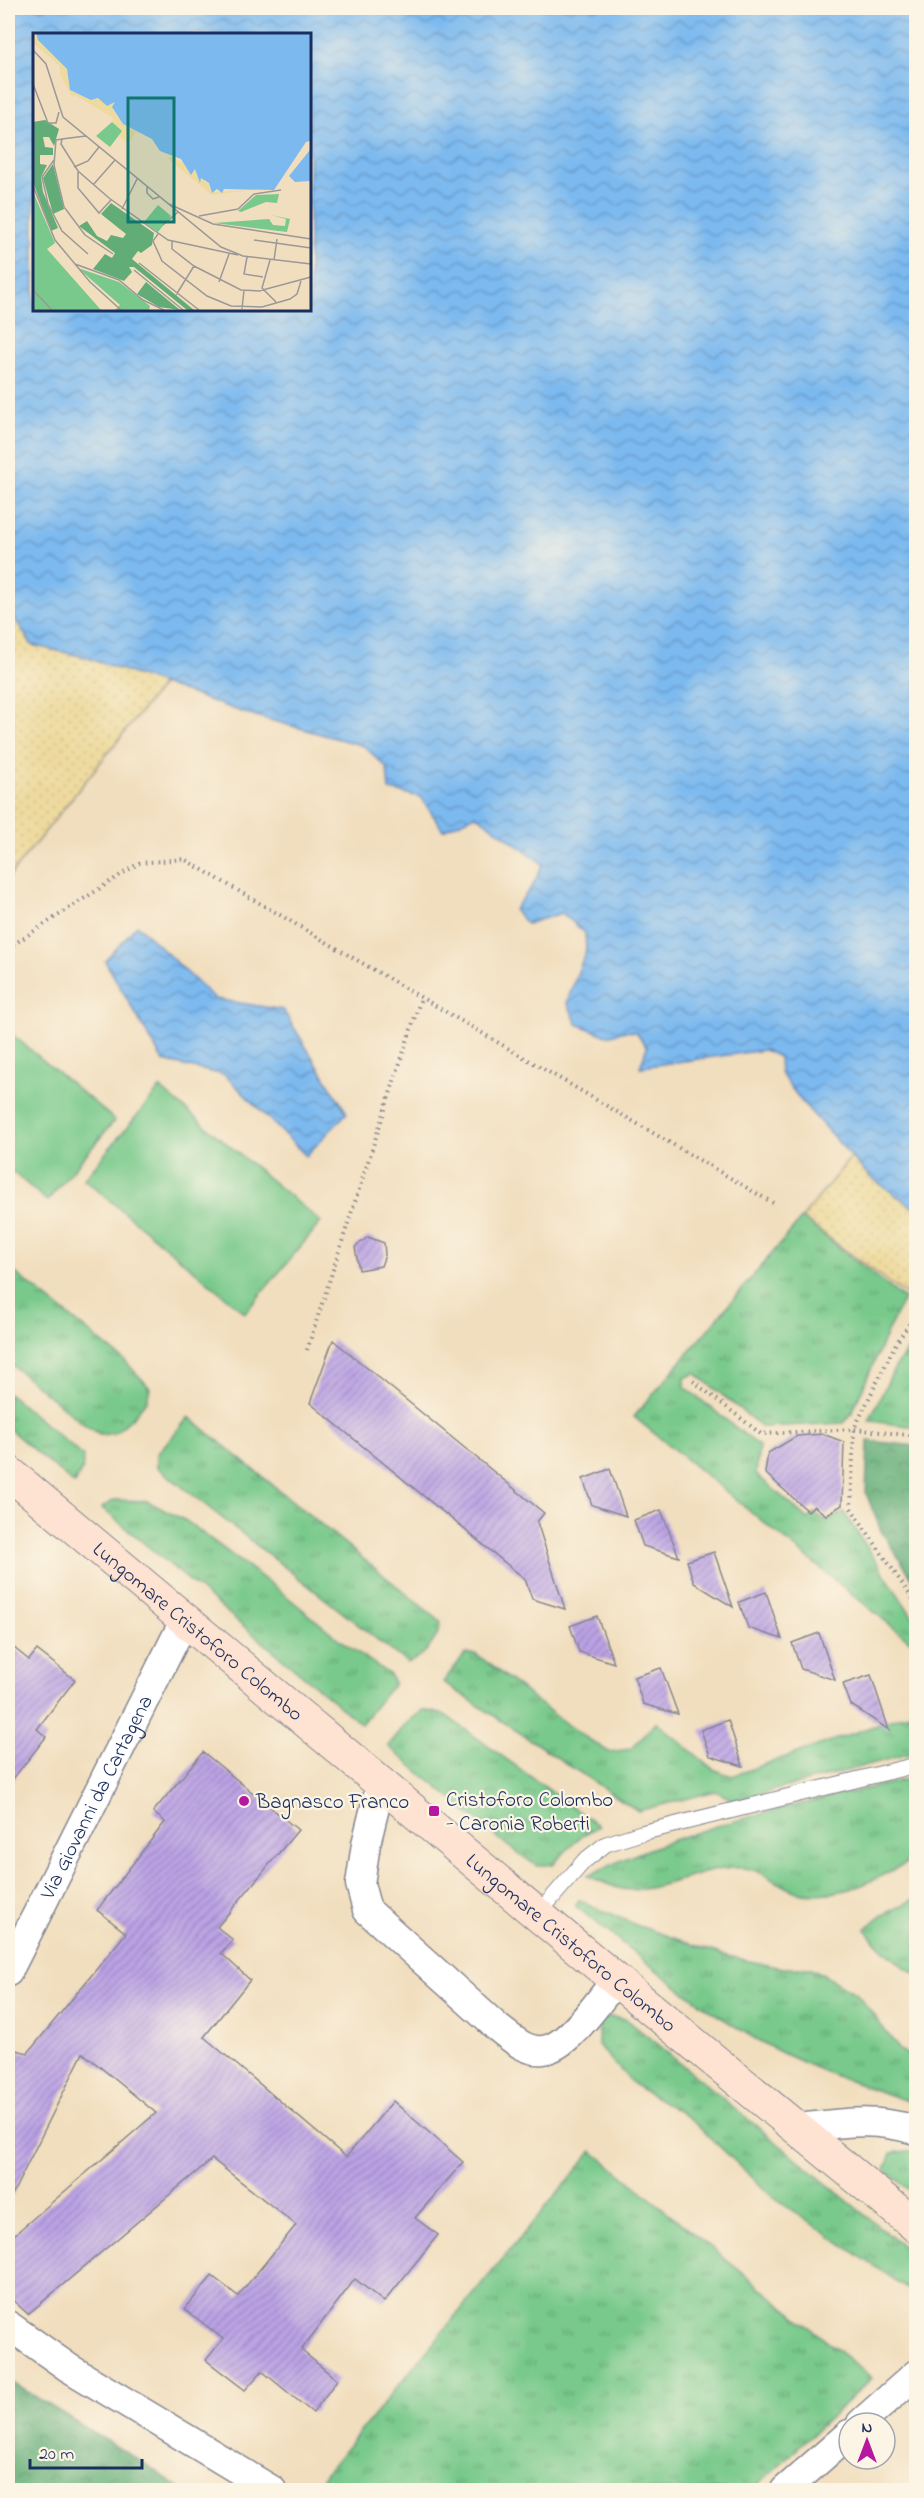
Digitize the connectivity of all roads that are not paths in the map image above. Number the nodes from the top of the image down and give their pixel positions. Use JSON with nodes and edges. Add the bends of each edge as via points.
{"nodes":[{"id":1,"x":8,"y":1472,"type":"edge"},
{"id":2,"x":185,"y":1619,"type":"junction"},
{"id":3,"x":916,"y":1765,"type":"edge"},
{"id":4,"x":381,"y":1784,"type":"junction"},
{"id":5,"x":538,"y":1914,"type":"junction"},
{"id":6,"x":8,"y":1972,"type":"edge"},
{"id":7,"x":616,"y":1980,"type":"junction"},
{"id":8,"x":797,"y":2128,"type":"junction"},
{"id":9,"x":916,"y":2130,"type":"edge"},
{"id":10,"x":916,"y":2226,"type":"edge"},
{"id":11,"x":8,"y":2325,"type":"edge"},
{"id":12,"x":916,"y":2374,"type":"edge"},
{"id":13,"x":874,"y":2411,"type":"edge"},
{"id":14,"x":837,"y":2444,"type":"edge"},
{"id":15,"x":272,"y":2490,"type":"edge"},
{"id":16,"x":785,"y":2490,"type":"edge"}],
"edges":[{"from":1,"to":2,"type":"main road","name":"Lungomare Cristoforo Colombo"},
{"from":2,"to":4,"type":"main road","name":"Lungomare Cristoforo Colombo"},
{"from":2,"to":6,"type":"street","name":"Via Giovanni da Cartagena"},
{"from":3,"to":5,"type":"lane","via":[[606,1844],[584,1861]]},
{"from":4,"to":5,"type":"main road","name":"Lungomare Cristoforo Colombo"},
{"from":4,"to":7,"type":"street","via":[[360,1884],[367,1910],[498,2028],[531,2049],[552,2048],[573,2031]]},
{"from":5,"to":7,"type":"main road","name":"Lungomare Cristoforo Colombo"},
{"from":7,"to":8,"type":"main road","name":"Lungomare Cristoforo Colombo"},
{"from":8,"to":9,"type":"street","via":[[866,2120]]},
{"from":8,"to":10,"type":"main road","name":"Lungomare Cristoforo Colombo"},
{"from":11,"to":15,"type":"street","via":[[69,2368]]},
{"from":12,"to":13,"type":"street"},
{"from":14,"to":16,"type":"street"}]}
